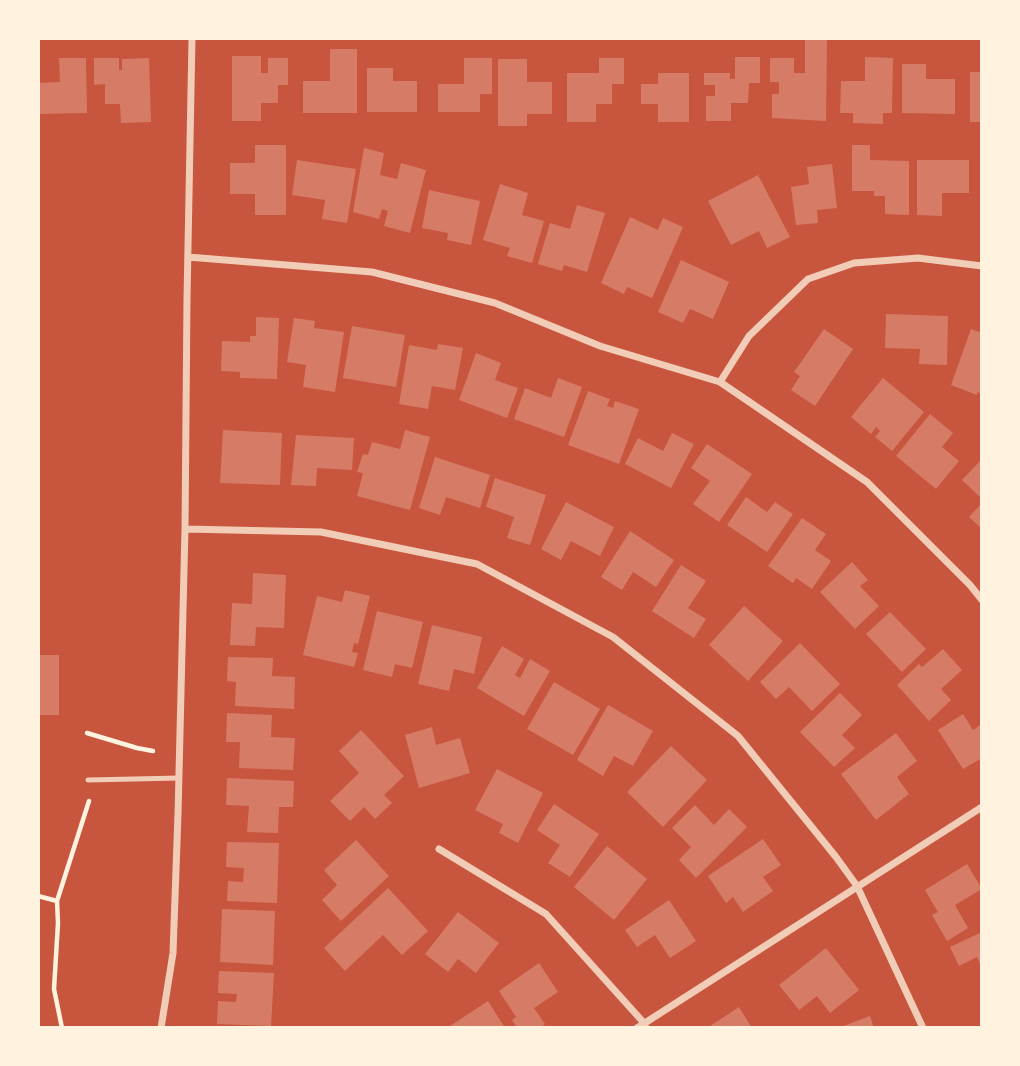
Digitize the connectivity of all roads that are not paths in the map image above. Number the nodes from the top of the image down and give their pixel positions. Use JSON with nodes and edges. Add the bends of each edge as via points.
{"nodes":[{"id":1,"x":192,"y":38,"type":"edge"},
{"id":2,"x":188,"y":257,"type":"junction"},
{"id":3,"x":982,"y":266,"type":"edge"},
{"id":4,"x":720,"y":382,"type":"junction"},
{"id":5,"x":185,"y":529,"type":"junction"},
{"id":6,"x":982,"y":600,"type":"edge"},
{"id":7,"x":179,"y":778,"type":"junction"},
{"id":8,"x":88,"y":780,"type":"dead end"},
{"id":9,"x":982,"y":807,"type":"edge"},
{"id":10,"x":439,"y":849,"type":"dead end"},
{"id":11,"x":857,"y":886,"type":"junction"},
{"id":12,"x":642,"y":1026,"type":"edge"},
{"id":13,"x":161,"y":1027,"type":"edge"},
{"id":14,"x":923,"y":1027,"type":"edge"}],
"edges":[{"from":1,"to":2,"type":"street"},
{"from":2,"to":4,"type":"street","via":[[372,272],[495,303],[600,346]]},
{"from":2,"to":5,"type":"street"},
{"from":3,"to":4,"type":"street","via":[[918,258],[854,263],[808,279],[749,336]]},
{"from":4,"to":6,"type":"street","via":[[867,482]]},
{"from":5,"to":7,"type":"street"},
{"from":5,"to":11,"type":"street","via":[[321,532],[489,570],[613,638],[738,736]]},
{"from":7,"to":8,"type":"lane"},
{"from":7,"to":13,"type":"street","via":[[173,953]]},
{"from":9,"to":11,"type":"street"},
{"from":10,"to":12,"type":"street","via":[[547,914]]},
{"from":11,"to":12,"type":"street"},
{"from":11,"to":14,"type":"street"}]}
